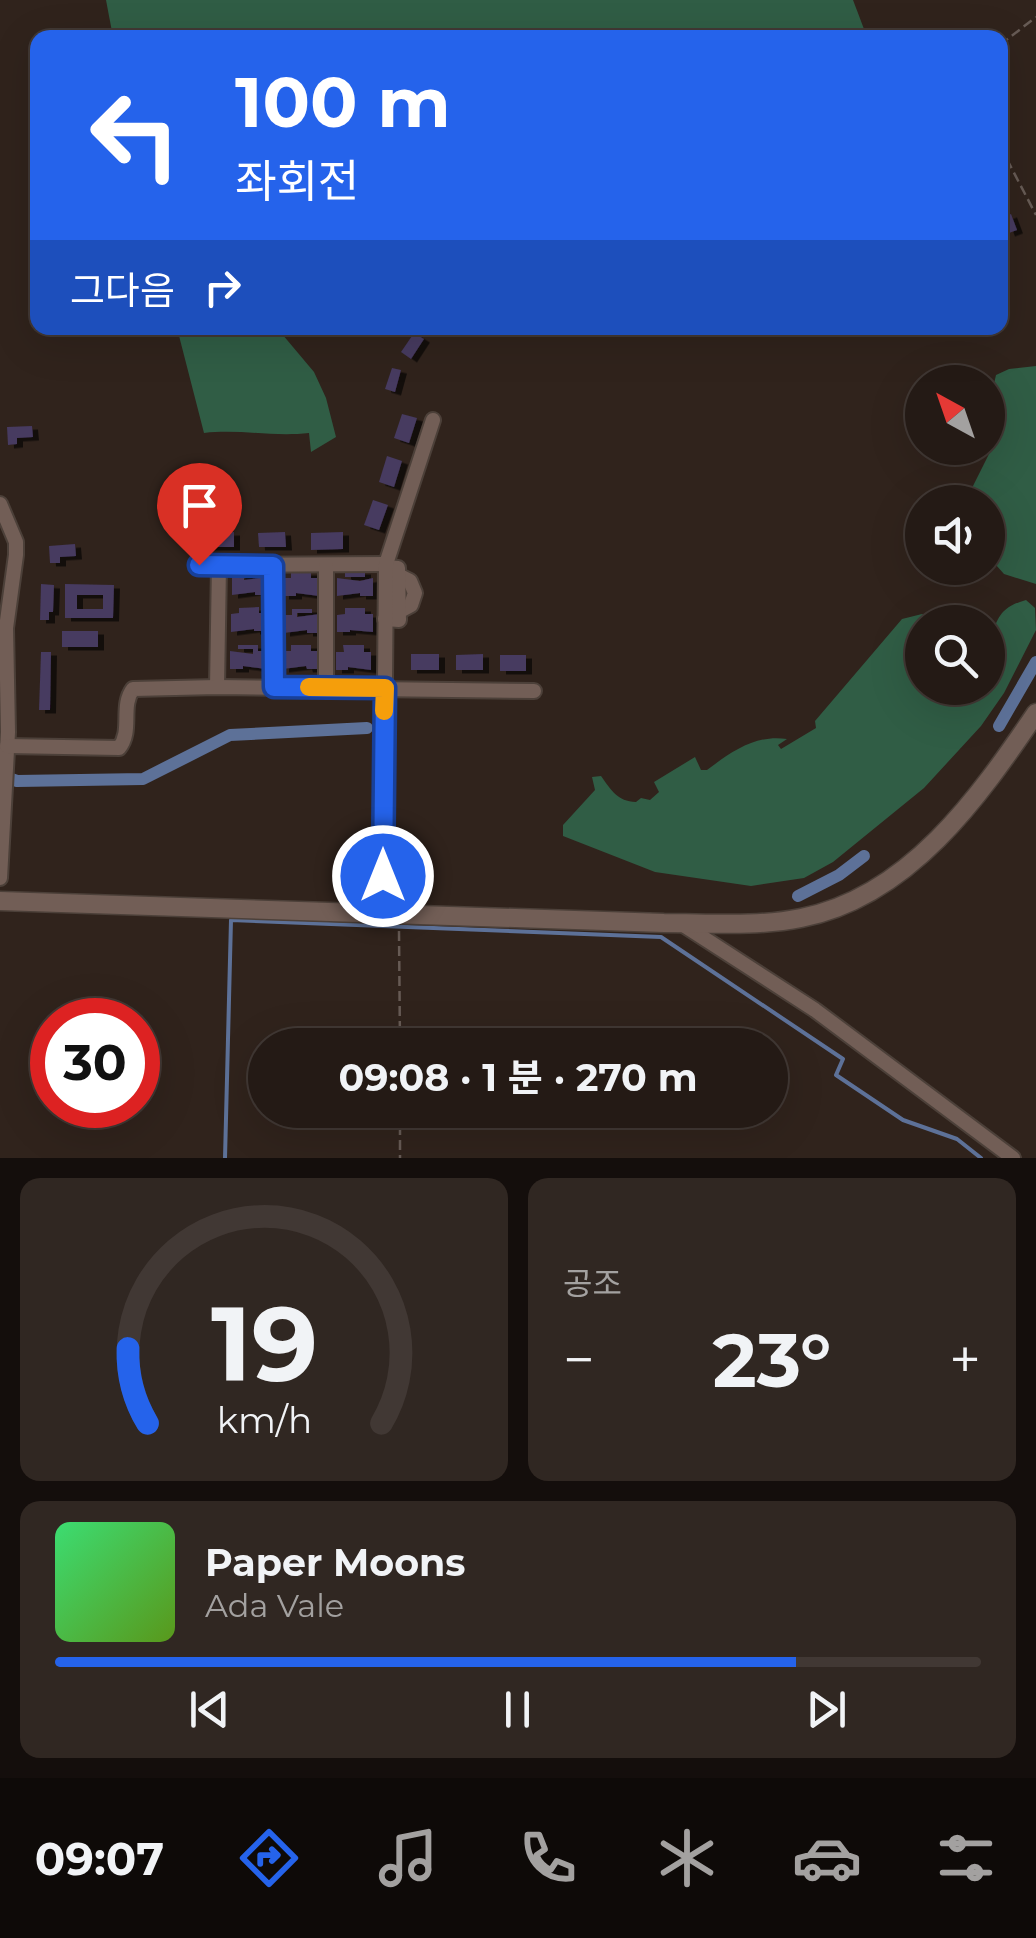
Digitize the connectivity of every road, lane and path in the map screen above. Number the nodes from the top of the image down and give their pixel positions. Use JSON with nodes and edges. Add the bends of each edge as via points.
{"nodes":[{"id":1,"x":1036,"y":16,"type":"edge"},
{"id":2,"x":1008,"y":39,"type":"edge"},
{"id":3,"x":1008,"y":162,"type":"edge"},
{"id":4,"x":1036,"y":216,"type":"edge"},
{"id":5,"x":433,"y":420,"type":"dead end"},
{"id":6,"x":0,"y":504,"type":"edge"},
{"id":7,"x":199,"y":565,"type":"dead end"},
{"id":8,"x":219,"y":565,"type":"junction"},
{"id":9,"x":273,"y":566,"type":"junction"},
{"id":10,"x":326,"y":566,"type":"junction"},
{"id":11,"x":390,"y":568,"type":"junction"},
{"id":12,"x":392,"y":615,"type":"junction"},
{"id":13,"x":218,"y":686,"type":"junction"},
{"id":14,"x":274,"y":687,"type":"junction"},
{"id":15,"x":326,"y":688,"type":"junction"},
{"id":16,"x":385,"y":688,"type":"junction"},
{"id":17,"x":534,"y":691,"type":"dead end"},
{"id":18,"x":1036,"y":713,"type":"edge"},
{"id":19,"x":8,"y":746,"type":"junction"},
{"id":20,"x":0,"y":878,"type":"edge"},
{"id":21,"x":0,"y":901,"type":"edge"},
{"id":22,"x":391,"y":914,"type":"junction"},
{"id":23,"x":682,"y":923,"type":"junction"},
{"id":24,"x":399,"y":1028,"type":"edge"},
{"id":25,"x":400,"y":1128,"type":"edge"},
{"id":26,"x":400,"y":1158,"type":"edge"},
{"id":27,"x":1014,"y":1158,"type":"edge"}],
"edges":[{"from":1,"to":2,"type":"path"},
{"from":3,"to":4,"type":"path"},
{"from":5,"to":11,"type":"street"},
{"from":6,"to":19,"type":"street","via":[[16,542],[6,628]]},
{"from":7,"to":8,"type":"street"},
{"from":8,"to":9,"type":"street"},
{"from":8,"to":13,"type":"street"},
{"from":9,"to":10,"type":"street"},
{"from":9,"to":14,"type":"street"},
{"from":10,"to":11,"type":"street"},
{"from":10,"to":15,"type":"street"},
{"from":11,"to":12,"type":"street"},
{"from":11,"to":12,"type":"street","via":[[410,580],[415,593],[410,605]]},
{"from":12,"to":16,"type":"street"},
{"from":13,"to":14,"type":"street"},
{"from":13,"to":19,"type":"street","via":[[133,689],[119,748]]},
{"from":14,"to":15,"type":"street"},
{"from":15,"to":16,"type":"street"},
{"from":16,"to":17,"type":"street"},
{"from":16,"to":22,"type":"street"},
{"from":18,"to":23,"type":"street","via":[[973,804],[882,884],[797,919]]},
{"from":19,"to":20,"type":"street"},
{"from":21,"to":22,"type":"street"},
{"from":22,"to":23,"type":"street"},
{"from":22,"to":24,"type":"path"},
{"from":23,"to":27,"type":"street","via":[[814,1010]]},
{"from":25,"to":26,"type":"path"}]}
